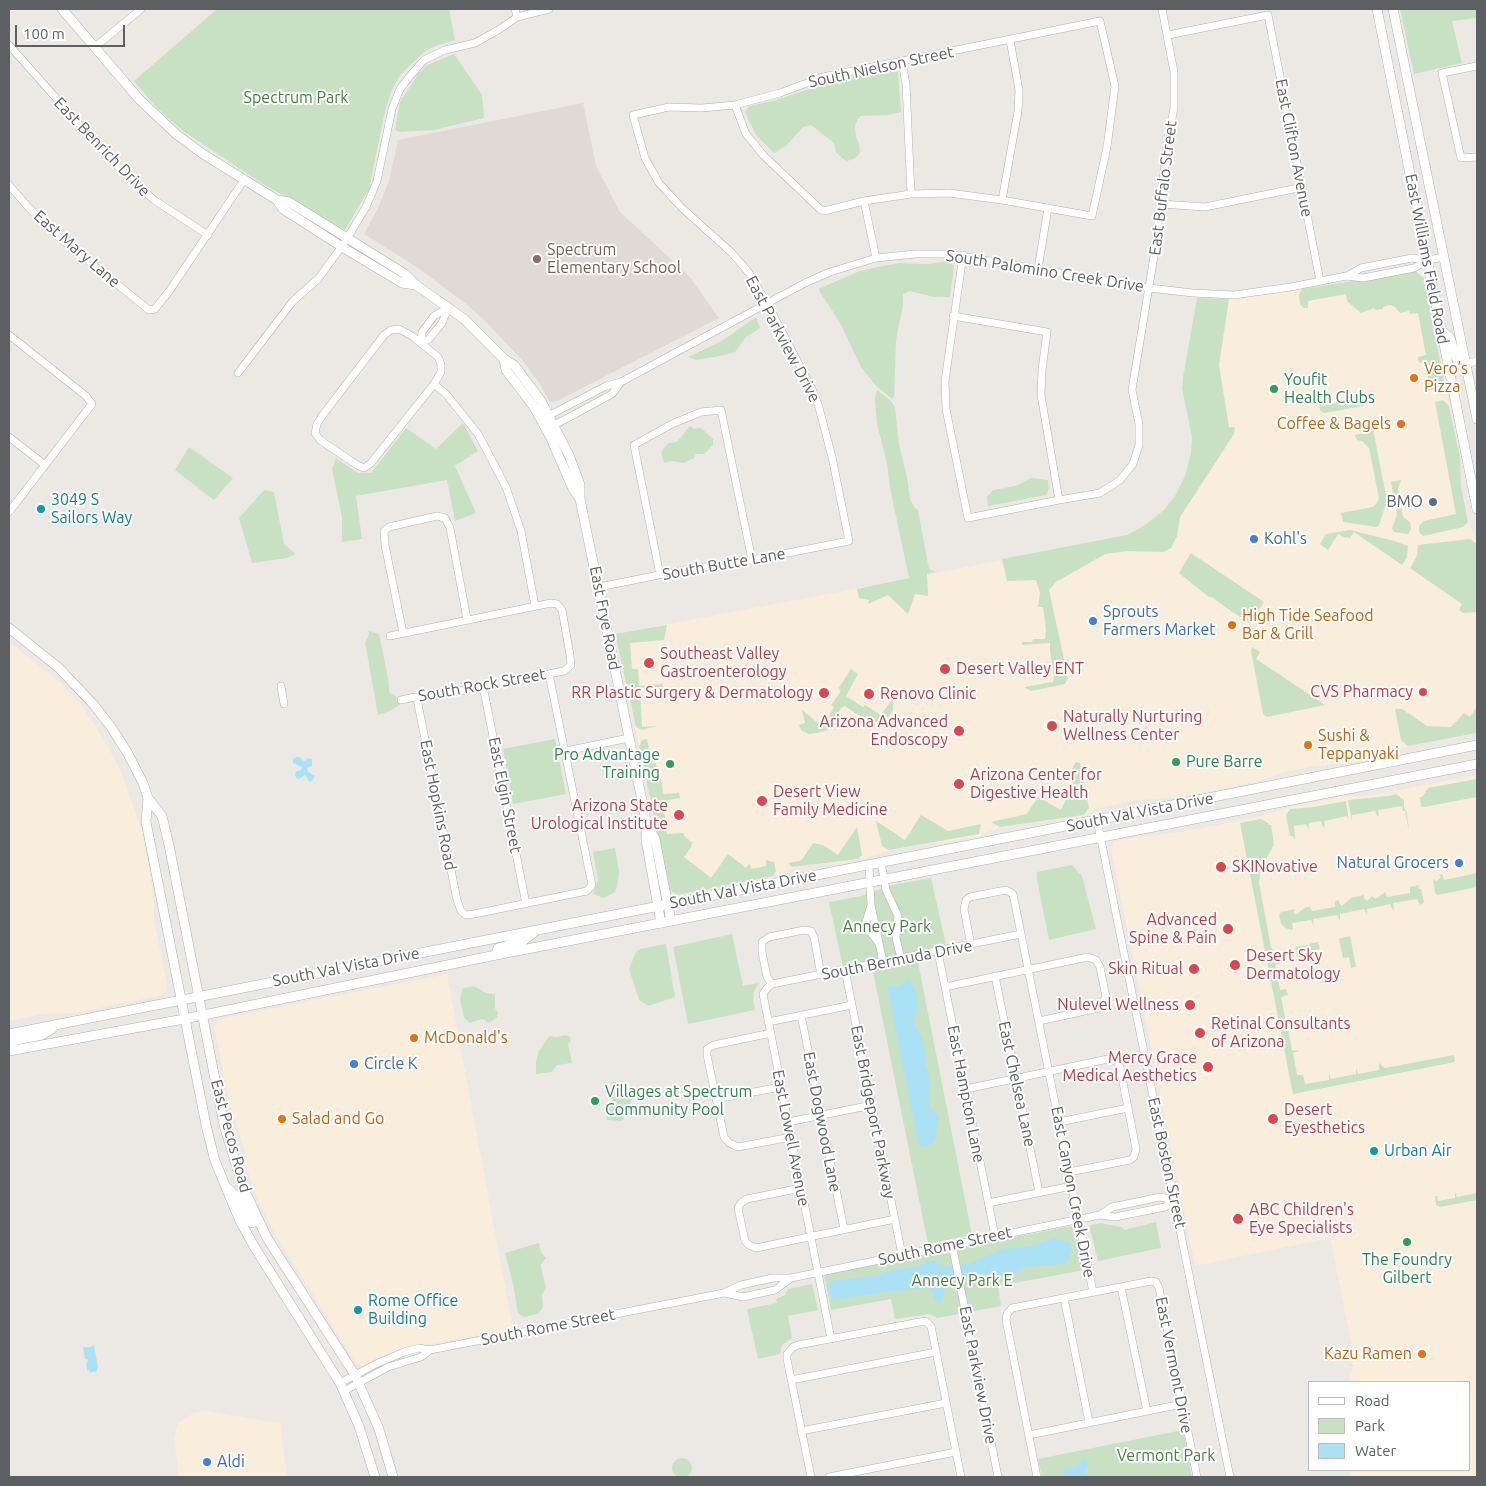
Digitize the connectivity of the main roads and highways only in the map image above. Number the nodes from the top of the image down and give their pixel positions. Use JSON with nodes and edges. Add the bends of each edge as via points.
{"nodes":[{"id":1,"x":62,"y":9,"type":"edge"},
{"id":2,"x":1377,"y":9,"type":"edge"},
{"id":3,"x":1393,"y":9,"type":"edge"},
{"id":4,"x":1442,"y":331,"type":"junction"},
{"id":5,"x":1466,"y":364,"type":"junction"},
{"id":6,"x":1477,"y":419,"type":"edge"},
{"id":7,"x":1477,"y":509,"type":"edge"},
{"id":8,"x":9,"y":628,"type":"edge"},
{"id":9,"x":1477,"y":745,"type":"edge"},
{"id":10,"x":1477,"y":764,"type":"edge"},
{"id":11,"x":1273,"y":786,"type":"junction"},
{"id":12,"x":148,"y":798,"type":"junction"},
{"id":13,"x":1276,"y":803,"type":"junction"},
{"id":14,"x":647,"y":825,"type":"junction"},
{"id":15,"x":668,"y":904,"type":"junction"},
{"id":16,"x":658,"y":906,"type":"junction"},
{"id":17,"x":671,"y":921,"type":"junction"},
{"id":18,"x":662,"y":923,"type":"junction"},
{"id":19,"x":539,"y":929,"type":"junction"},
{"id":20,"x":496,"y":955,"type":"junction"},
{"id":21,"x":407,"y":956,"type":"junction"},
{"id":22,"x":411,"y":972,"type":"junction"},
{"id":23,"x":198,"y":996,"type":"junction"},
{"id":24,"x":181,"y":999,"type":"junction"},
{"id":25,"x":202,"y":1015,"type":"junction"},
{"id":26,"x":184,"y":1019,"type":"junction"},
{"id":27,"x":59,"y":1024,"type":"junction"},
{"id":28,"x":9,"y":1034,"type":"edge"},
{"id":29,"x":9,"y":1045,"type":"edge"},
{"id":30,"x":9,"y":1052,"type":"edge"},
{"id":31,"x":224,"y":1186,"type":"junction"},
{"id":32,"x":259,"y":1221,"type":"junction"},
{"id":33,"x":375,"y":1477,"type":"edge"},
{"id":34,"x":393,"y":1477,"type":"edge"}],
"edges":[{"from":1,"to":14,"type":"main road","name":"East Frye Road","via":[[161,121],[244,180],[277,200],[289,202],[344,242],[405,274],[473,328],[504,359],[506,370],[548,422],[573,489],[580,499]]},
{"from":2,"to":4,"type":"main road","name":"East Williams Field Road"},
{"from":3,"to":5,"type":"main road","name":"East Williams Field Road"},
{"from":4,"to":5,"type":"main road","via":[[1450,338],[1457,360]]},
{"from":4,"to":7,"type":"main road","name":"East Williams Field Road"},
{"from":5,"to":6,"type":"main road","name":"East Williams Field Road"},
{"from":8,"to":12,"type":"main road","name":"East Pecos Road","via":[[59,668],[90,700],[127,752]]},
{"from":9,"to":11,"type":"main road","name":"South Val Vista Drive"},
{"from":10,"to":13,"type":"main road","name":"South Val Vista Drive"},
{"from":11,"to":13,"type":"main road"},
{"from":11,"to":15,"type":"main road","name":"South Val Vista Drive"},
{"from":12,"to":23,"type":"main road","name":"East Pecos Road","via":[[162,816]]},
{"from":12,"to":24,"type":"main road","name":"East Pecos Road","via":[[146,822]]},
{"from":13,"to":17,"type":"main road","name":"South Val Vista Drive"},
{"from":14,"to":15,"type":"main road","name":"East Frye Road","via":[[655,839]]},
{"from":14,"to":16,"type":"main road","name":"East Frye Road","via":[[646,840]]},
{"from":15,"to":16,"type":"main road","name":"South Val Vista Drive"},
{"from":15,"to":17,"type":"main road","name":"East Frye Road"},
{"from":16,"to":18,"type":"main road","name":"East Frye Road"},
{"from":16,"to":19,"type":"main road","name":"South Val Vista Drive"},
{"from":17,"to":18,"type":"main road","name":"South Val Vista Drive"},
{"from":18,"to":20,"type":"main road","name":"South Val Vista Drive"},
{"from":19,"to":20,"type":"main road","via":[[523,941],[498,948]]},
{"from":19,"to":21,"type":"main road","name":"South Val Vista Drive"},
{"from":20,"to":22,"type":"main road","name":"South Val Vista Drive"},
{"from":21,"to":22,"type":"main road"},
{"from":21,"to":23,"type":"main road","name":"South Val Vista Drive"},
{"from":22,"to":25,"type":"main road","name":"South Val Vista Drive"},
{"from":23,"to":24,"type":"main road","name":"South Val Vista Drive"},
{"from":23,"to":25,"type":"main road","name":"East Pecos Road"},
{"from":24,"to":26,"type":"main road","name":"East Pecos Road"},
{"from":24,"to":27,"type":"main road","name":"South Val Vista Drive"},
{"from":25,"to":26,"type":"main road","name":"South Val Vista Drive"},
{"from":25,"to":32,"type":"main road","name":"East Pecos Road","via":[[229,1142],[243,1187]]},
{"from":26,"to":30,"type":"main road","name":"South Val Vista Drive"},
{"from":26,"to":31,"type":"main road","name":"East Pecos Road","via":[[209,1141]]},
{"from":27,"to":28,"type":"main road","name":"South Val Vista Drive"},
{"from":27,"to":29,"type":"main road","via":[[42,1035],[16,1040]]},
{"from":31,"to":32,"type":"main road","via":[[240,1198],[250,1222]]},
{"from":31,"to":33,"type":"main road","name":"East Pecos Road","via":[[255,1248],[342,1387],[364,1439]]},
{"from":32,"to":34,"type":"main road","name":"East Pecos Road","via":[[357,1379],[381,1434]]}]}
